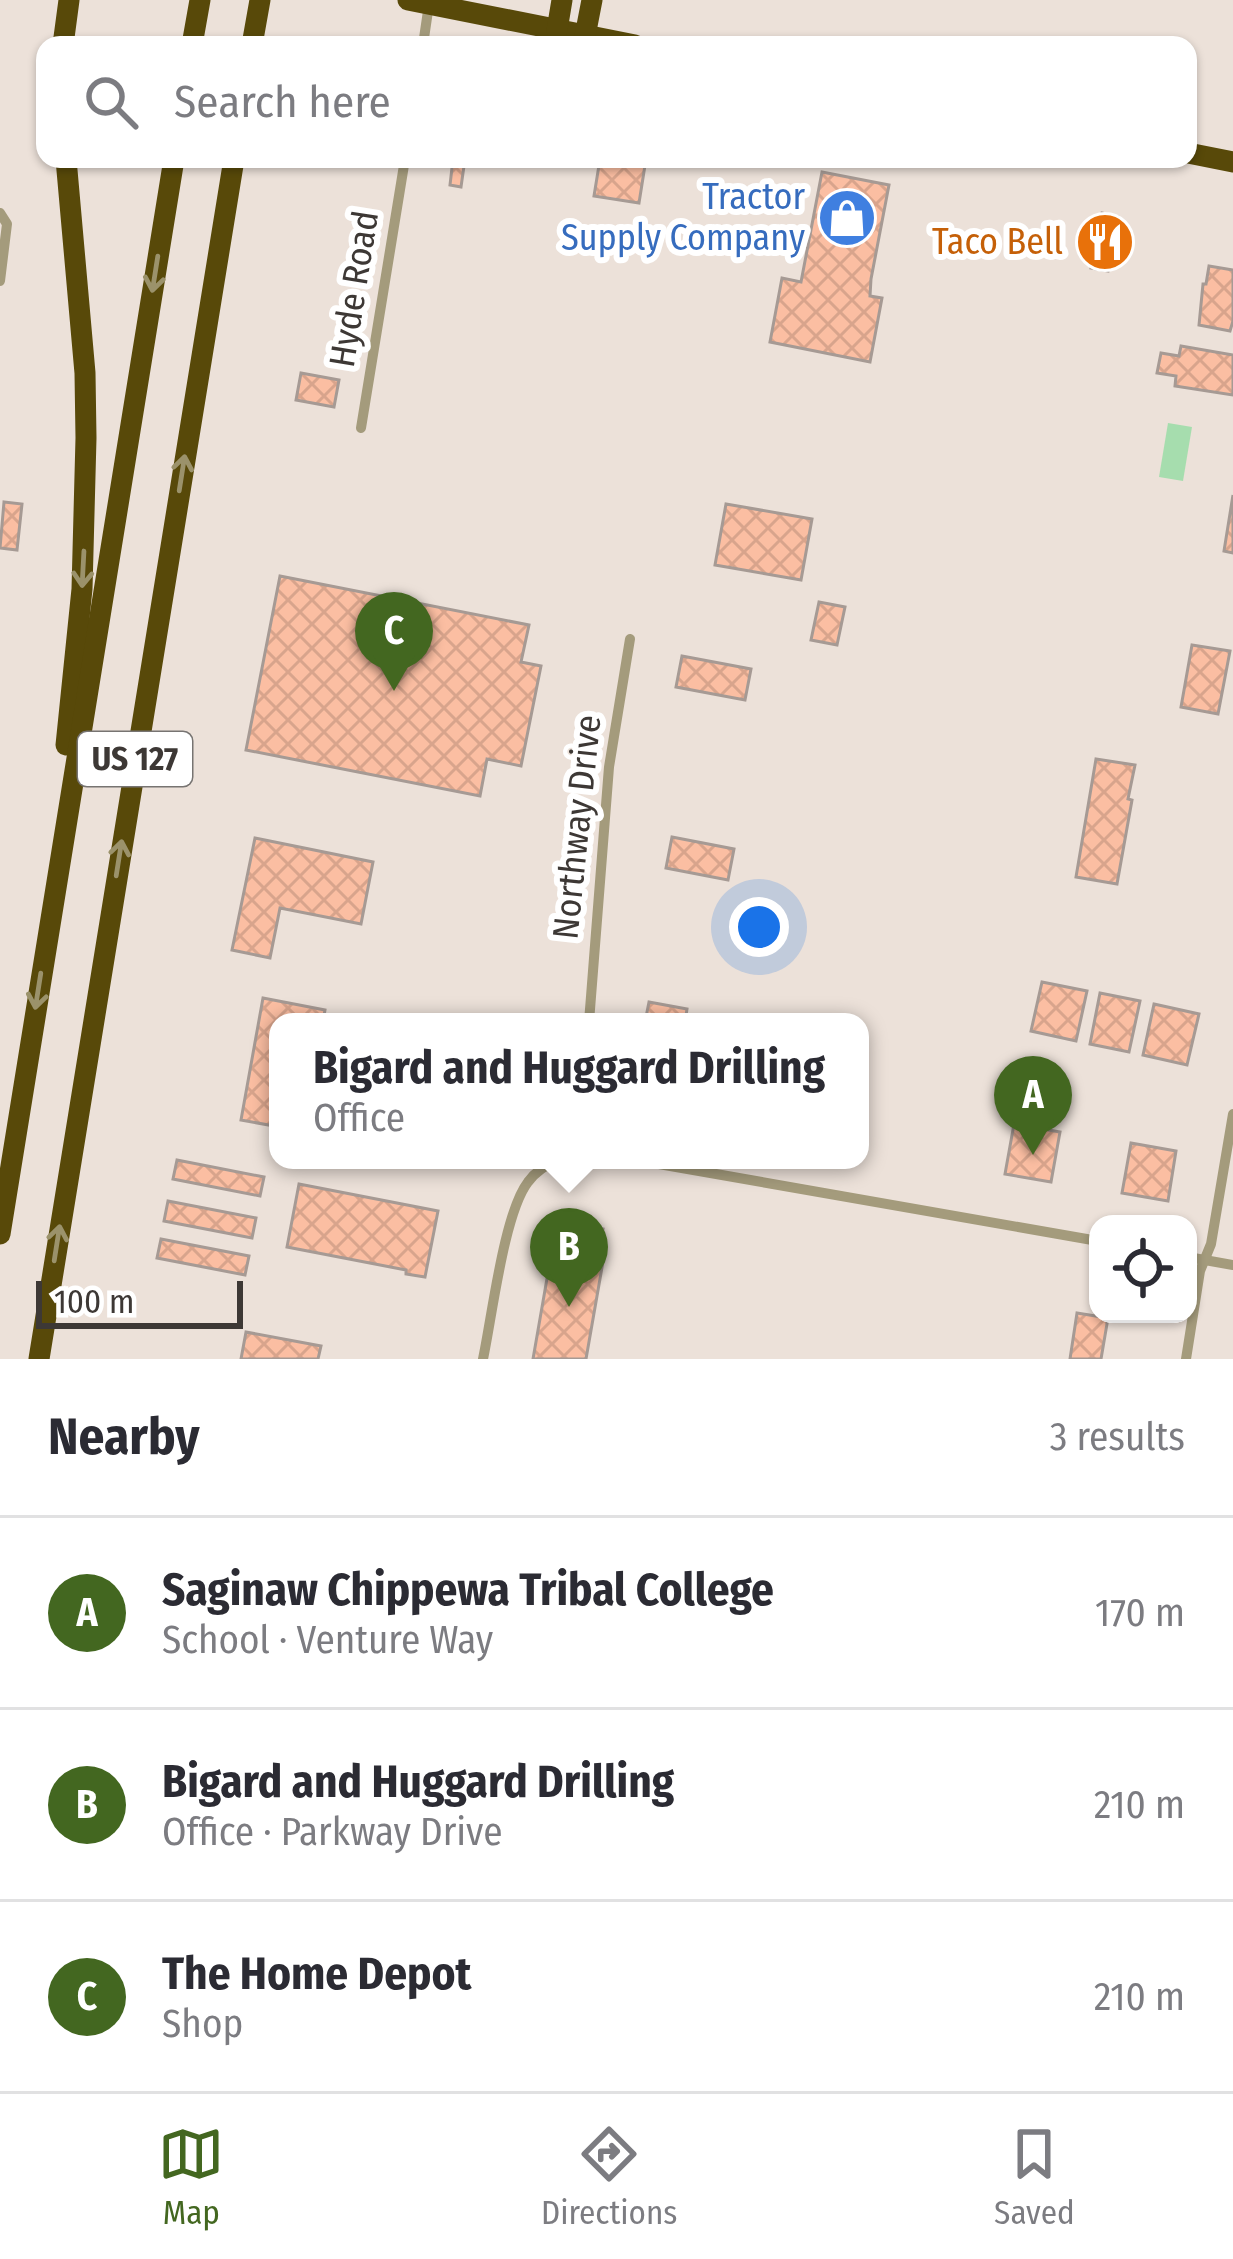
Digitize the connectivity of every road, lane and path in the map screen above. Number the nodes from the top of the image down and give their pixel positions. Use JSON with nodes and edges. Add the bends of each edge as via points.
{"nodes":[{"id":1,"x":69,"y":0,"type":"edge"},
{"id":2,"x":562,"y":0,"type":"edge"},
{"id":3,"x":592,"y":0,"type":"edge"},
{"id":4,"x":419,"y":2,"type":"edge"},
{"id":5,"x":199,"y":4,"type":"edge"},
{"id":6,"x":557,"y":30,"type":"junction"},
{"id":7,"x":64,"y":36,"type":"edge"},
{"id":8,"x":194,"y":36,"type":"edge"},
{"id":9,"x":422,"y":36,"type":"edge"},
{"id":10,"x":585,"y":36,"type":"joint"},
{"id":11,"x":1197,"y":155,"type":"edge"},
{"id":12,"x":1233,"y":162,"type":"edge"},
{"id":13,"x":68,"y":168,"type":"edge"},
{"id":14,"x":173,"y":168,"type":"edge"},
{"id":15,"x":233,"y":168,"type":"edge"},
{"id":16,"x":404,"y":168,"type":"edge"},
{"id":17,"x":0,"y":213,"type":"edge"},
{"id":18,"x":0,"y":281,"type":"edge"},
{"id":19,"x":361,"y":428,"type":"dead end"},
{"id":20,"x":630,"y":639,"type":"dead end"},
{"id":21,"x":66,"y":817,"type":"junction"},
{"id":22,"x":590,"y":1013,"type":"edge"},
{"id":23,"x":1233,"y":1114,"type":"edge"},
{"id":24,"x":540,"y":1169,"type":"edge"},
{"id":25,"x":687,"y":1169,"type":"edge"},
{"id":26,"x":0,"y":1234,"type":"edge"},
{"id":27,"x":1089,"y":1239,"type":"edge"},
{"id":28,"x":1197,"y":1259,"type":"edge"},
{"id":29,"x":1204,"y":1260,"type":"junction"},
{"id":30,"x":1233,"y":1265,"type":"edge"},
{"id":31,"x":39,"y":1359,"type":"edge"},
{"id":32,"x":483,"y":1359,"type":"edge"},
{"id":33,"x":1186,"y":1359,"type":"edge"}],
"edges":[{"from":1,"to":7,"type":"highway"},
{"from":2,"to":6,"type":"highway"},
{"from":3,"to":10,"type":"highway"},
{"from":4,"to":6,"type":"highway"},
{"from":4,"to":9,"type":"street"},
{"from":5,"to":8,"type":"highway"},
{"from":6,"to":10,"type":"highway"},
{"from":11,"to":12,"type":"highway"},
{"from":13,"to":21,"type":"highway","one_way":true,"via":[[86,438]]},
{"from":14,"to":21,"type":"highway","number":"US 127","one_way":true},
{"from":31,"to":15,"type":"highway","number":"US 127","one_way":true},
{"from":16,"to":19,"type":"street","name":"Hyde Road"},
{"from":17,"to":18,"type":"street","via":[[7,224]]},
{"from":20,"to":22,"type":"street","name":"Northway Drive","via":[[608,767]]},
{"from":21,"to":26,"type":"highway","number":"US 127","one_way":true},
{"from":23,"to":29,"type":"street"},
{"from":24,"to":32,"type":"street","via":[[512,1213]]},
{"from":25,"to":27,"type":"street"},
{"from":28,"to":29,"type":"street"},
{"from":29,"to":30,"type":"street"},
{"from":29,"to":33,"type":"street"}]}
